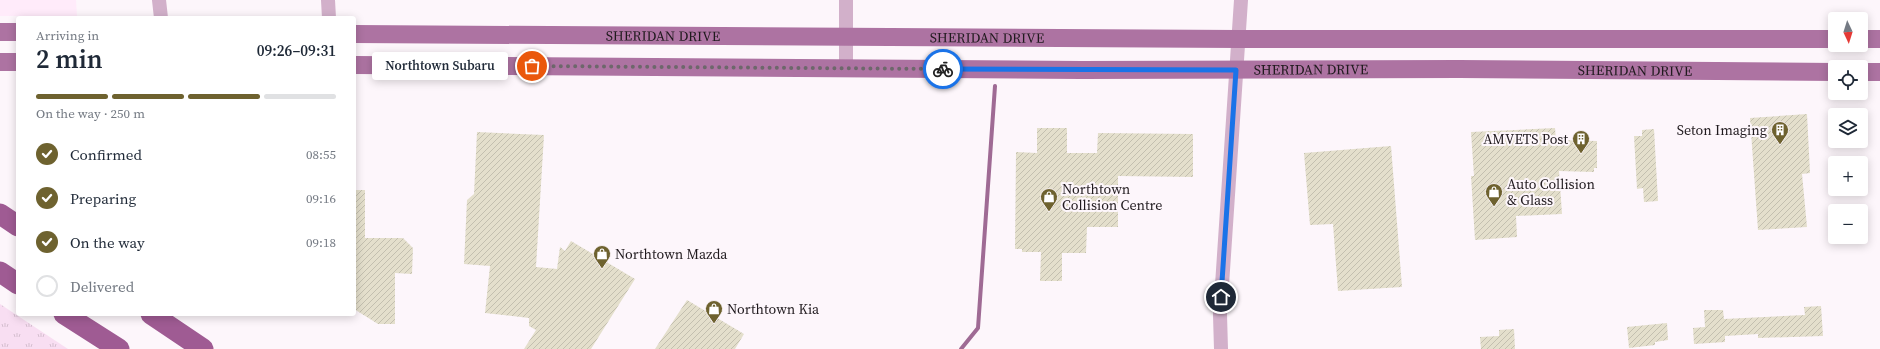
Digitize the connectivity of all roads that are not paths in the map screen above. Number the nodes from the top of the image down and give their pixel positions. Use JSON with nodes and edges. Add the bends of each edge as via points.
{"nodes":[{"id":1,"x":159,"y":0,"type":"edge"},
{"id":2,"x":328,"y":0,"type":"edge"},
{"id":3,"x":846,"y":0,"type":"edge"},
{"id":4,"x":1241,"y":0,"type":"edge"},
{"id":5,"x":160,"y":16,"type":"edge"},
{"id":6,"x":329,"y":16,"type":"edge"},
{"id":7,"x":0,"y":32,"type":"edge"},
{"id":8,"x":16,"y":32,"type":"edge"},
{"id":9,"x":356,"y":34,"type":"edge"},
{"id":10,"x":846,"y":37,"type":"junction"},
{"id":11,"x":1238,"y":39,"type":"junction"},
{"id":12,"x":1828,"y":39,"type":"edge"},
{"id":13,"x":1868,"y":39,"type":"edge"},
{"id":14,"x":1880,"y":39,"type":"edge"},
{"id":15,"x":0,"y":62,"type":"edge"},
{"id":16,"x":16,"y":62,"type":"edge"},
{"id":17,"x":356,"y":65,"type":"edge"},
{"id":18,"x":846,"y":68,"type":"junction"},
{"id":19,"x":1236,"y":70,"type":"junction"},
{"id":20,"x":1828,"y":72,"type":"edge"},
{"id":21,"x":1868,"y":72,"type":"edge"},
{"id":22,"x":1880,"y":72,"type":"edge"},
{"id":23,"x":0,"y":214,"type":"edge"},
{"id":24,"x":16,"y":225,"type":"edge"},
{"id":25,"x":0,"y":272,"type":"edge"},
{"id":26,"x":16,"y":283,"type":"edge"},
{"id":27,"x":67,"y":316,"type":"edge"},
{"id":28,"x":154,"y":316,"type":"edge"},
{"id":29,"x":119,"y":349,"type":"edge"},
{"id":30,"x":203,"y":349,"type":"edge"},
{"id":31,"x":1221,"y":349,"type":"edge"}],
"edges":[{"from":1,"to":5,"type":"street"},
{"from":2,"to":6,"type":"street"},
{"from":3,"to":10,"type":"street"},
{"from":4,"to":11,"type":"street"},
{"from":7,"to":8,"type":"main road"},
{"from":9,"to":10,"type":"main road","name":"SHERIDAN DRIVE"},
{"from":10,"to":11,"type":"main road","name":"SHERIDAN DRIVE"},
{"from":10,"to":18,"type":"street"},
{"from":11,"to":12,"type":"main road","name":"SHERIDAN DRIVE"},
{"from":11,"to":19,"type":"street"},
{"from":13,"to":14,"type":"main road"},
{"from":15,"to":16,"type":"main road"},
{"from":17,"to":18,"type":"main road","name":"SHERIDAN DRIVE"},
{"from":18,"to":19,"type":"main road","name":"SHERIDAN DRIVE"},
{"from":19,"to":20,"type":"main road","name":"SHERIDAN DRIVE"},
{"from":19,"to":31,"type":"street","via":[[1220,309]]},
{"from":21,"to":22,"type":"main road"},
{"from":23,"to":24,"type":"highway"},
{"from":25,"to":26,"type":"highway"},
{"from":27,"to":29,"type":"highway"},
{"from":28,"to":30,"type":"highway"}]}
